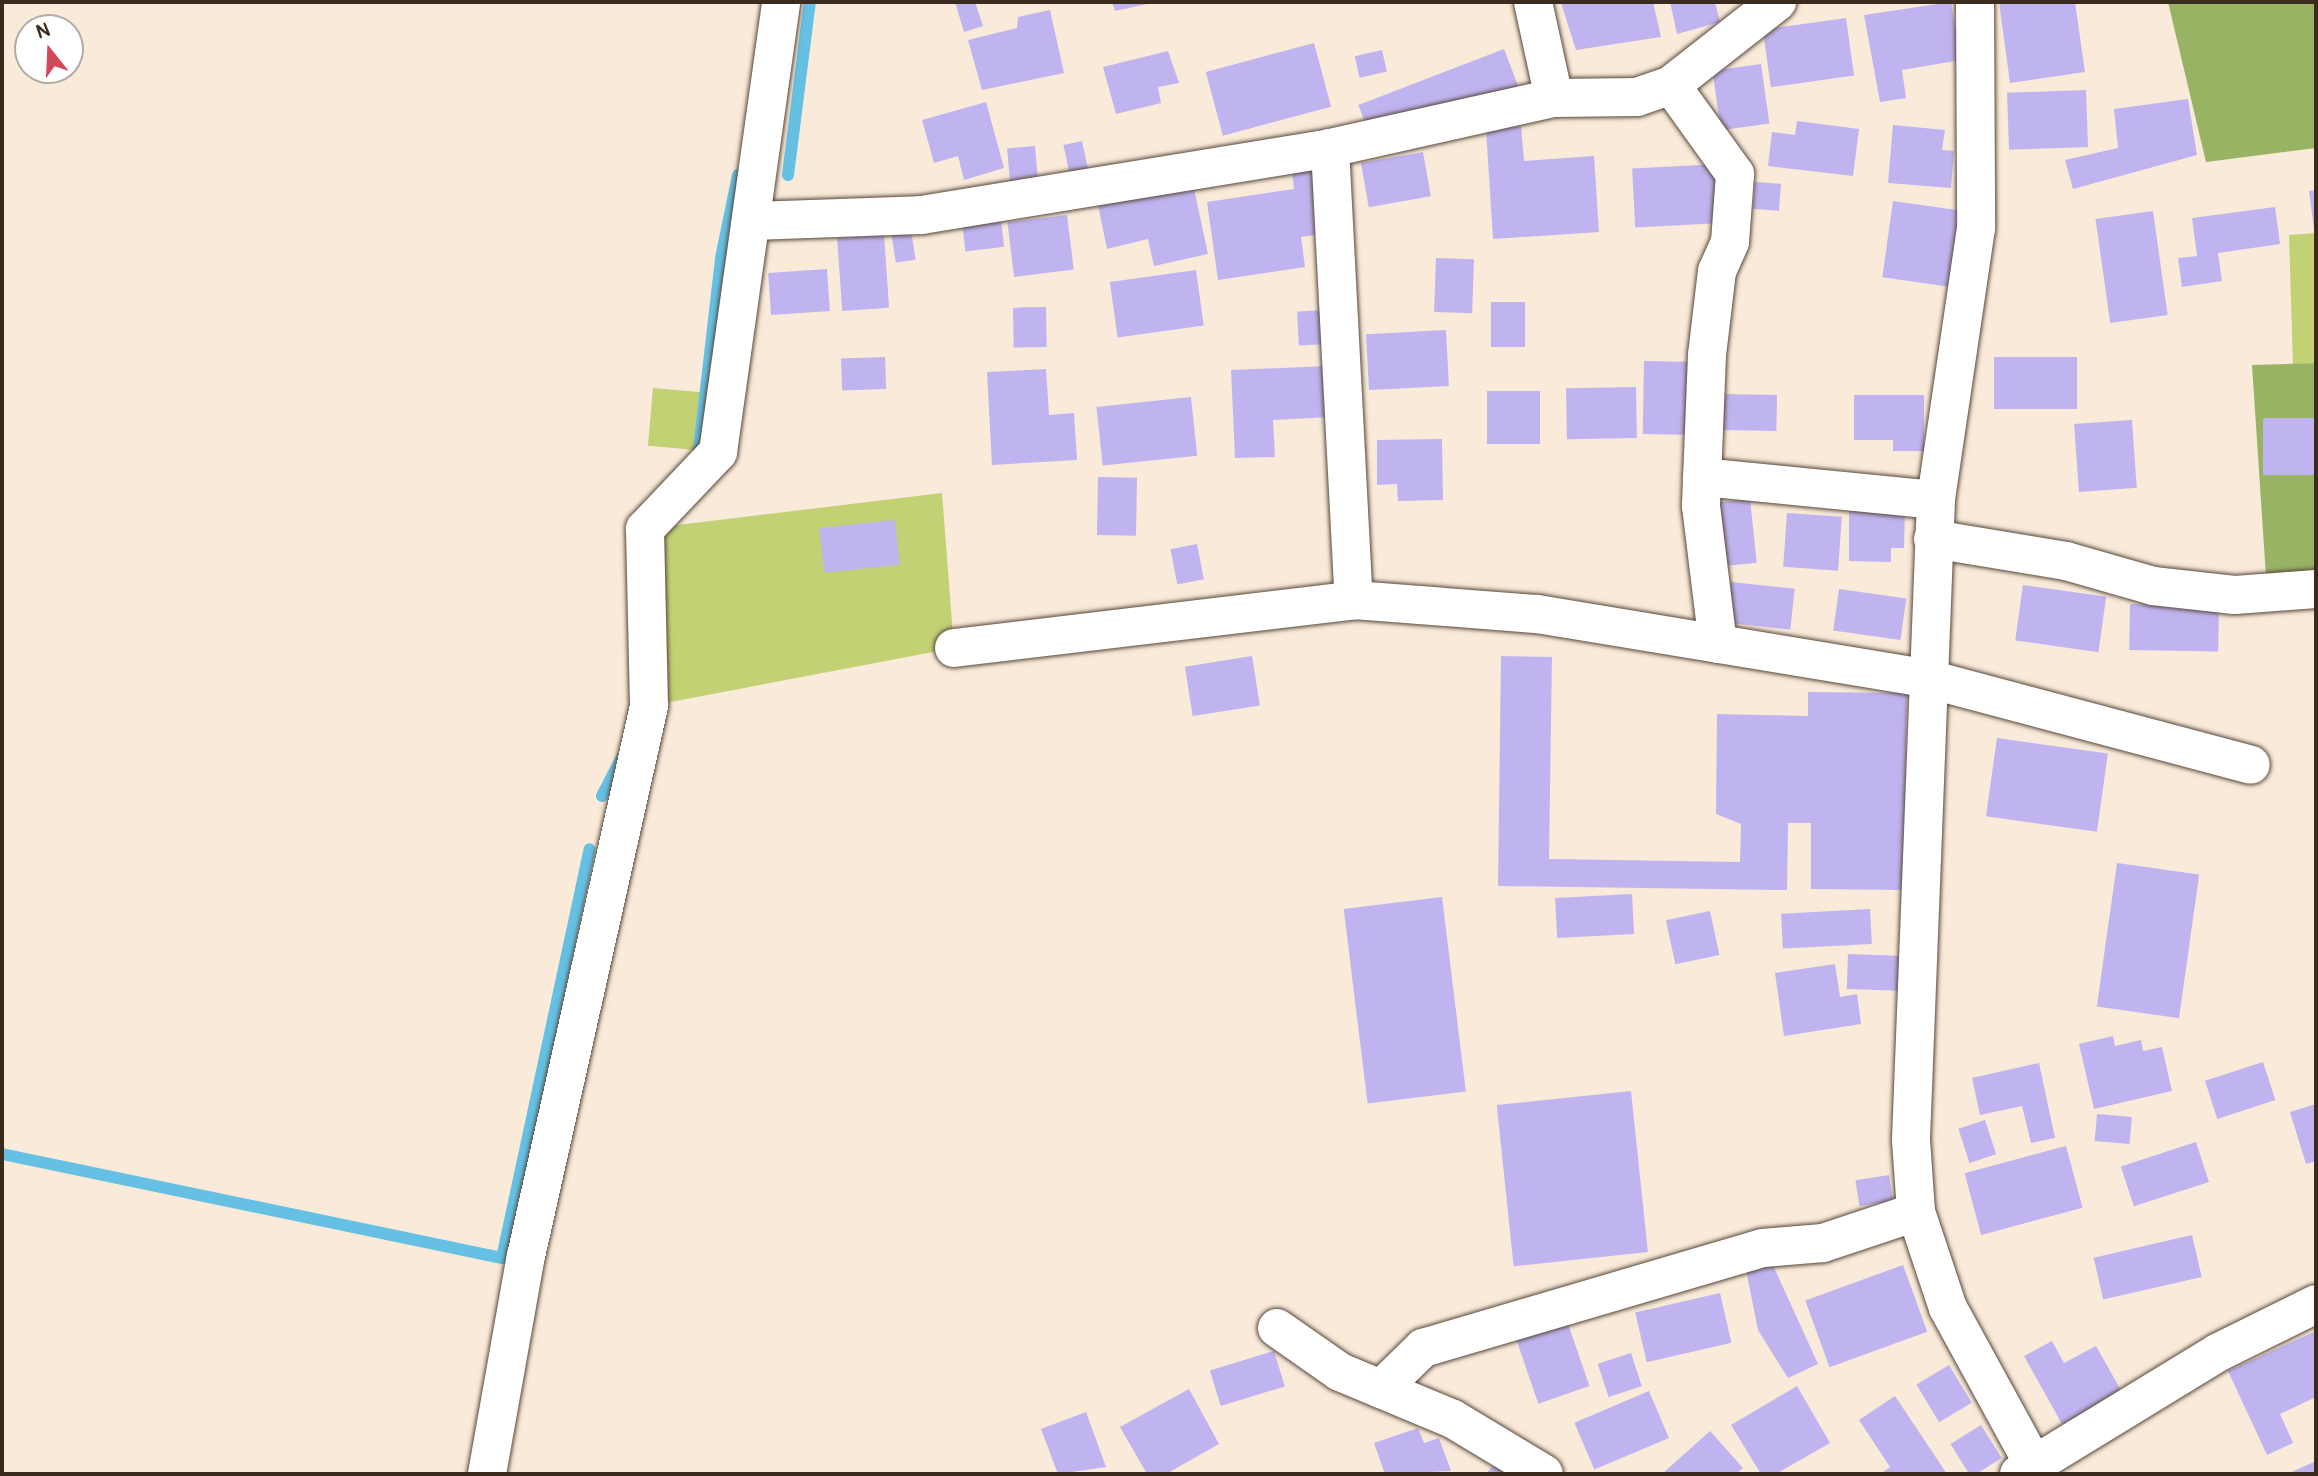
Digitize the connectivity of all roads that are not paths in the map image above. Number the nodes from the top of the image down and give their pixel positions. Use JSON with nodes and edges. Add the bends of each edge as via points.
{"nodes":[{"id":1,"x":781,"y":2,"type":"edge"},
{"id":2,"x":1533,"y":2,"type":"edge"},
{"id":3,"x":1777,"y":2,"type":"edge"},
{"id":4,"x":1975,"y":2,"type":"edge"},
{"id":5,"x":1671,"y":85,"type":"junction"},
{"id":6,"x":1554,"y":98,"type":"junction"},
{"id":7,"x":1330,"y":148,"type":"junction"},
{"id":8,"x":751,"y":221,"type":"junction"},
{"id":9,"x":1702,"y":477,"type":"junction"},
{"id":10,"x":1936,"y":500,"type":"junction"},
{"id":11,"x":1933,"y":539,"type":"junction"},
{"id":12,"x":2316,"y":589,"type":"edge"},
{"id":13,"x":1354,"y":600,"type":"junction"},
{"id":14,"x":1718,"y":644,"type":"junction"},
{"id":15,"x":954,"y":648,"type":"dead end"},
{"id":16,"x":1925,"y":678,"type":"junction"},
{"id":17,"x":2251,"y":765,"type":"dead end"},
{"id":18,"x":1916,"y":1212,"type":"junction"},
{"id":19,"x":2316,"y":1304,"type":"edge"},
{"id":20,"x":1277,"y":1328,"type":"dead end"},
{"id":21,"x":1381,"y":1389,"type":"junction"},
{"id":22,"x":2031,"y":1471,"type":"edge"},
{"id":23,"x":487,"y":1474,"type":"edge"},
{"id":24,"x":1544,"y":1474,"type":"edge"}],
"edges":[{"from":1,"to":8,"type":"street"},
{"from":2,"to":6,"type":"street"},
{"from":3,"to":5,"type":"street"},
{"from":4,"to":10,"type":"street","via":[[1976,228]]},
{"from":5,"to":6,"type":"street","via":[[1637,97]]},
{"from":5,"to":9,"type":"street","via":[[1735,174],[1730,242],[1717,271],[1707,355]]},
{"from":6,"to":7,"type":"street"},
{"from":7,"to":8,"type":"street","via":[[922,215]]},
{"from":7,"to":13,"type":"street"},
{"from":8,"to":23,"type":"street","via":[[718,452],[645,528],[649,706],[526,1256]]},
{"from":9,"to":10,"type":"street"},
{"from":9,"to":14,"type":"street"},
{"from":10,"to":11,"type":"street"},
{"from":11,"to":12,"type":"street","via":[[2066,561],[2153,586],[2235,595]]},
{"from":11,"to":16,"type":"street"},
{"from":13,"to":14,"type":"street","via":[[1538,614]]},
{"from":13,"to":15,"type":"street"},
{"from":14,"to":16,"type":"street"},
{"from":16,"to":17,"type":"street"},
{"from":16,"to":18,"type":"street","via":[[1922,966],[1911,1140]]},
{"from":18,"to":21,"type":"street","via":[[1823,1242],[1763,1248],[1423,1348]]},
{"from":18,"to":22,"type":"street","via":[[1948,1308]]},
{"from":19,"to":22,"type":"street","via":[[2217,1353]]},
{"from":20,"to":21,"type":"street","via":[[1340,1372]]},
{"from":21,"to":24,"type":"street","via":[[1453,1419]]}]}
